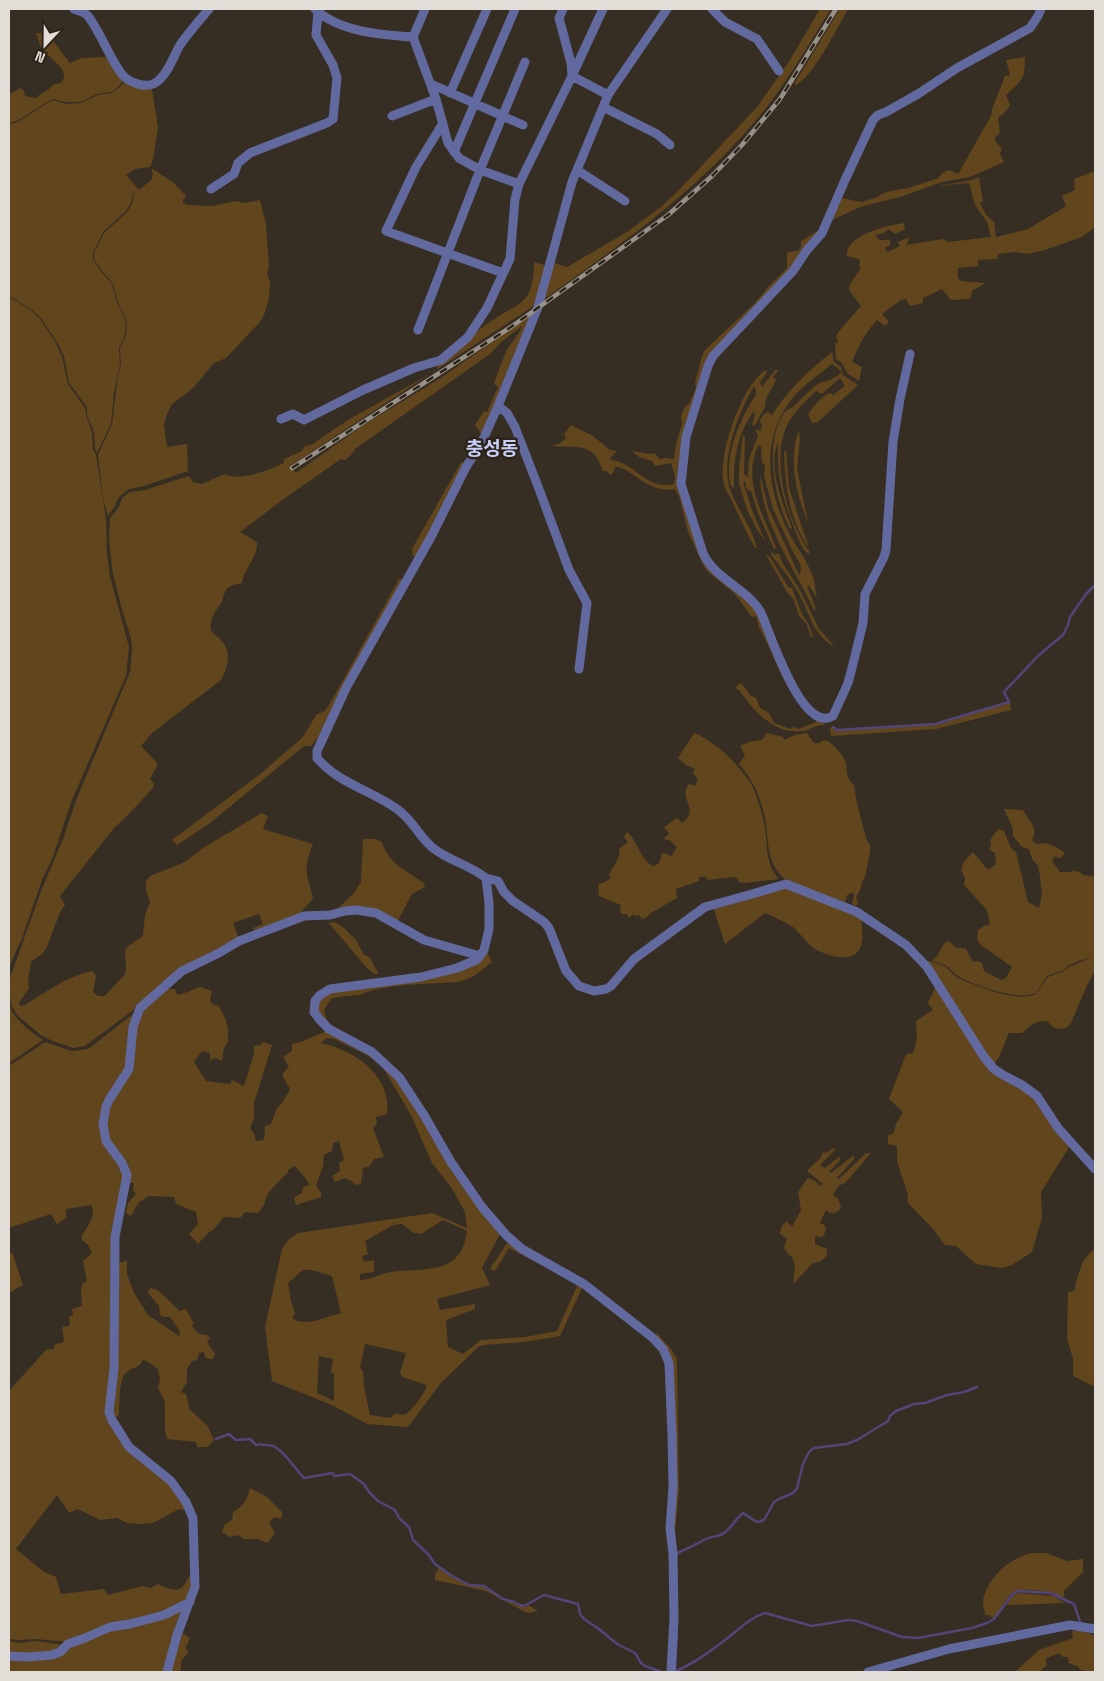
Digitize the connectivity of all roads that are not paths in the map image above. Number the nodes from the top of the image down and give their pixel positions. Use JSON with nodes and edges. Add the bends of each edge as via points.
{"nodes":[{"id":1,"x":74,"y":9,"type":"edge"},
{"id":2,"x":209,"y":9,"type":"edge"},
{"id":3,"x":425,"y":9,"type":"edge"},
{"id":4,"x":487,"y":9,"type":"edge"},
{"id":5,"x":515,"y":9,"type":"edge"},
{"id":6,"x":563,"y":9,"type":"edge"},
{"id":7,"x":603,"y":9,"type":"edge"},
{"id":8,"x":667,"y":9,"type":"edge"},
{"id":9,"x":712,"y":9,"type":"edge"},
{"id":10,"x":1041,"y":9,"type":"edge"},
{"id":11,"x":316,"y":10,"type":"edge"},
{"id":12,"x":413,"y":37,"type":"junction"},
{"id":13,"x":525,"y":62,"type":"dead end"},
{"id":14,"x":779,"y":71,"type":"dead end"},
{"id":15,"x":572,"y":76,"type":"junction"},
{"id":16,"x":431,"y":84,"type":"junction"},
{"id":17,"x":450,"y":93,"type":"junction"},
{"id":18,"x":608,"y":95,"type":"junction"},
{"id":19,"x":436,"y":99,"type":"junction"},
{"id":20,"x":474,"y":103,"type":"junction"},
{"id":21,"x":603,"y":107,"type":"junction"},
{"id":22,"x":392,"y":116,"type":"dead end"},
{"id":23,"x":503,"y":116,"type":"junction"},
{"id":24,"x":443,"y":123,"type":"junction"},
{"id":25,"x":523,"y":125,"type":"dead end"},
{"id":26,"x":670,"y":145,"type":"dead end"},
{"id":27,"x":454,"y":152,"type":"junction"},
{"id":28,"x":480,"y":170,"type":"junction"},
{"id":29,"x":576,"y":170,"type":"junction"},
{"id":30,"x":519,"y":184,"type":"junction"},
{"id":31,"x":211,"y":189,"type":"dead end"},
{"id":32,"x":625,"y":201,"type":"dead end"},
{"id":33,"x":448,"y":253,"type":"junction"},
{"id":34,"x":503,"y":273,"type":"junction"},
{"id":35,"x":418,"y":330,"type":"dead end"},
{"id":36,"x":910,"y":354,"type":"dead end"},
{"id":37,"x":498,"y":406,"type":"junction"},
{"id":38,"x":281,"y":420,"type":"dead end"},
{"id":39,"x":579,"y":669,"type":"dead end"},
{"id":40,"x":486,"y":878,"type":"junction"},
{"id":41,"x":480,"y":956,"type":"junction"},
{"id":42,"x":1095,"y":1169,"type":"edge"},
{"id":43,"x":190,"y":1602,"type":"junction"},
{"id":44,"x":1094,"y":1629,"type":"edge"},
{"id":45,"x":9,"y":1656,"type":"edge"},
{"id":46,"x":167,"y":1672,"type":"edge"},
{"id":47,"x":671,"y":1672,"type":"edge"},
{"id":48,"x":868,"y":1672,"type":"edge"}],
"edges":[{"from":1,"to":2,"type":"street","via":[[86,14],[122,74],[137,84],[148,86],[160,80],[180,46]]},
{"from":3,"to":12,"type":"street"},
{"from":4,"to":17,"type":"street"},
{"from":5,"to":20,"type":"street"},
{"from":6,"to":15,"type":"street","via":[[558,18]]},
{"from":7,"to":15,"type":"street"},
{"from":8,"to":18,"type":"street"},
{"from":9,"to":14,"type":"street","via":[[725,22],[756,39]]},
{"from":10,"to":36,"type":"street","via":[[1030,28],[873,120],[822,234],[806,250],[793,271],[712,356],[690,422],[681,484],[706,561],[756,604],[788,679],[807,707],[822,718],[833,716],[848,683],[863,623],[865,594],[886,550],[892,442]]},
{"from":11,"to":12,"type":"street","via":[[328,19],[360,30]]},
{"from":11,"to":31,"type":"street","via":[[316,35],[337,78],[333,119],[250,153],[238,162],[234,174]]},
{"from":12,"to":16,"type":"street"},
{"from":13,"to":23,"type":"street"},
{"from":15,"to":18,"type":"street"},
{"from":15,"to":30,"type":"street"},
{"from":16,"to":17,"type":"street"},
{"from":16,"to":19,"type":"street"},
{"from":17,"to":20,"type":"street"},
{"from":18,"to":21,"type":"street"},
{"from":19,"to":22,"type":"street"},
{"from":19,"to":24,"type":"street"},
{"from":20,"to":23,"type":"street"},
{"from":20,"to":27,"type":"street"},
{"from":21,"to":26,"type":"street","via":[[657,134]]},
{"from":21,"to":29,"type":"street"},
{"from":23,"to":25,"type":"street"},
{"from":23,"to":28,"type":"street"},
{"from":24,"to":27,"type":"street"},
{"from":24,"to":33,"type":"street","via":[[416,167],[386,231]]},
{"from":27,"to":28,"type":"street"},
{"from":28,"to":30,"type":"street"},
{"from":28,"to":33,"type":"street"},
{"from":29,"to":32,"type":"street"},
{"from":29,"to":37,"type":"street","via":[[538,307]]},
{"from":30,"to":34,"type":"street","via":[[510,258]]},
{"from":33,"to":34,"type":"street"},
{"from":33,"to":35,"type":"street"},
{"from":34,"to":38,"type":"street","via":[[478,324],[441,360],[363,390],[304,420],[293,414]]},
{"from":37,"to":39,"type":"street","via":[[507,413],[515,427],[568,570],[586,603]]},
{"from":37,"to":40,"type":"street","via":[[432,537],[346,688],[319,746],[317,758],[341,778],[398,809],[431,847]]},
{"from":40,"to":41,"type":"street","via":[[489,929]]},
{"from":40,"to":42,"type":"street","via":[[498,881],[513,901],[544,922],[566,971],[579,986],[594,991],[611,986],[634,959],[704,907],[786,884],[857,912],[906,945],[919,958],[994,1069],[1037,1096],[1058,1128]]},
{"from":41,"to":43,"type":"street","via":[[424,940],[376,913],[356,910],[304,916],[239,941],[182,971],[140,1008],[133,1027],[129,1069],[109,1100],[103,1124],[106,1141],[122,1163],[126,1175],[115,1237],[114,1369],[110,1412],[129,1447],[171,1481],[191,1511],[196,1573]]},
{"from":41,"to":47,"type":"street","via":[[467,964],[421,977],[330,989],[315,1001],[314,1012],[330,1028],[372,1052],[399,1077],[451,1162],[506,1235],[522,1249],[584,1284],[663,1349],[669,1363],[673,1444],[670,1528],[674,1618]]},
{"from":43,"to":45,"type":"street","via":[[164,1615],[110,1627],[68,1644],[60,1652]]},
{"from":43,"to":46,"type":"street"},
{"from":44,"to":48,"type":"street","via":[[1070,1624],[949,1649]]}]}
